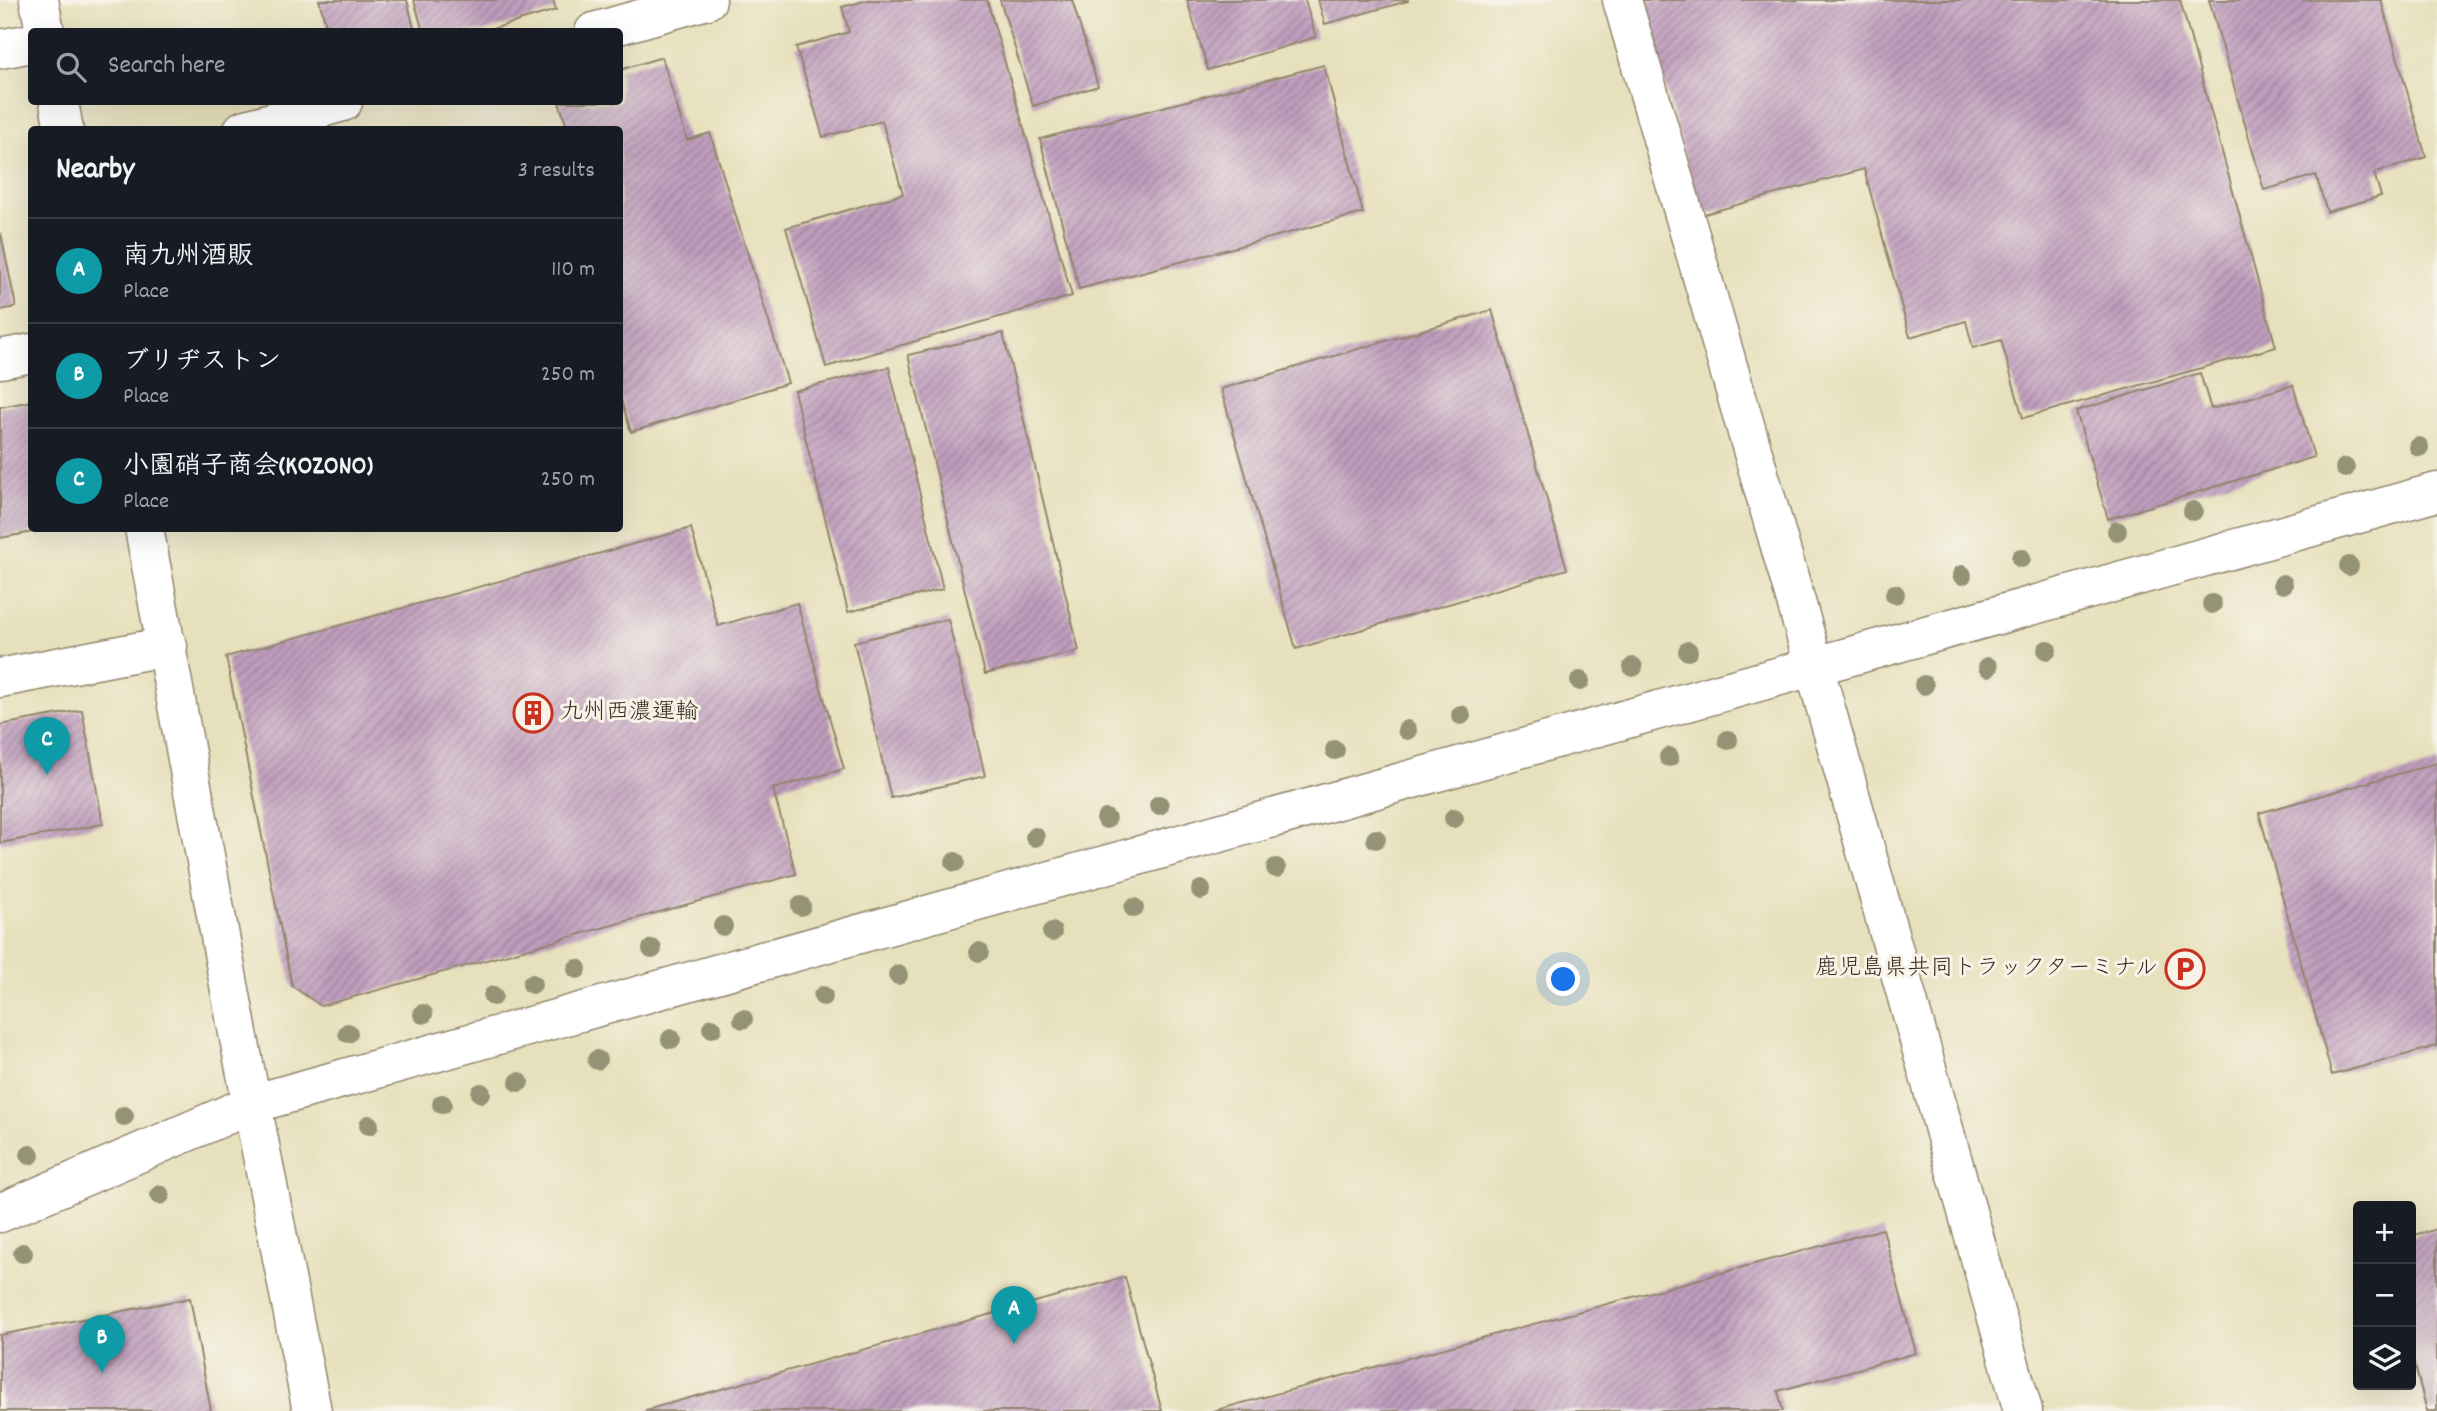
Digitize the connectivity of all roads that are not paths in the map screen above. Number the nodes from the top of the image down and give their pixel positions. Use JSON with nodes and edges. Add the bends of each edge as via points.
{"nodes":[{"id":1,"x":39,"y":0,"type":"edge"},
{"id":2,"x":707,"y":0,"type":"edge"},
{"id":3,"x":1622,"y":0,"type":"edge"},
{"id":4,"x":44,"y":28,"type":"edge"},
{"id":5,"x":608,"y":28,"type":"edge"},
{"id":6,"x":28,"y":44,"type":"edge"},
{"id":7,"x":0,"y":49,"type":"edge"},
{"id":8,"x":60,"y":105,"type":"edge"},
{"id":9,"x":333,"y":105,"type":"edge"},
{"id":10,"x":63,"y":126,"type":"edge"},
{"id":11,"x":257,"y":126,"type":"edge"},
{"id":12,"x":28,"y":354,"type":"edge"},
{"id":13,"x":0,"y":359,"type":"edge"},
{"id":14,"x":2437,"y":492,"type":"edge"},
{"id":15,"x":145,"y":532,"type":"edge"},
{"id":16,"x":168,"y":646,"type":"junction"},
{"id":17,"x":1814,"y":667,"type":"junction"},
{"id":18,"x":0,"y":678,"type":"edge"},
{"id":19,"x":252,"y":1104,"type":"junction"},
{"id":20,"x":0,"y":1213,"type":"edge"},
{"id":21,"x":312,"y":1411,"type":"edge"},
{"id":22,"x":2023,"y":1411,"type":"edge"}],
"edges":[{"from":1,"to":4,"type":"street"},
{"from":2,"to":5,"type":"street"},
{"from":3,"to":17,"type":"street"},
{"from":6,"to":7,"type":"street"},
{"from":8,"to":10,"type":"street"},
{"from":9,"to":11,"type":"street"},
{"from":12,"to":13,"type":"street"},
{"from":14,"to":17,"type":"street"},
{"from":15,"to":16,"type":"street"},
{"from":16,"to":18,"type":"street"},
{"from":16,"to":19,"type":"street"},
{"from":17,"to":19,"type":"street"},
{"from":17,"to":22,"type":"street"},
{"from":19,"to":20,"type":"street"},
{"from":19,"to":21,"type":"street"}]}
